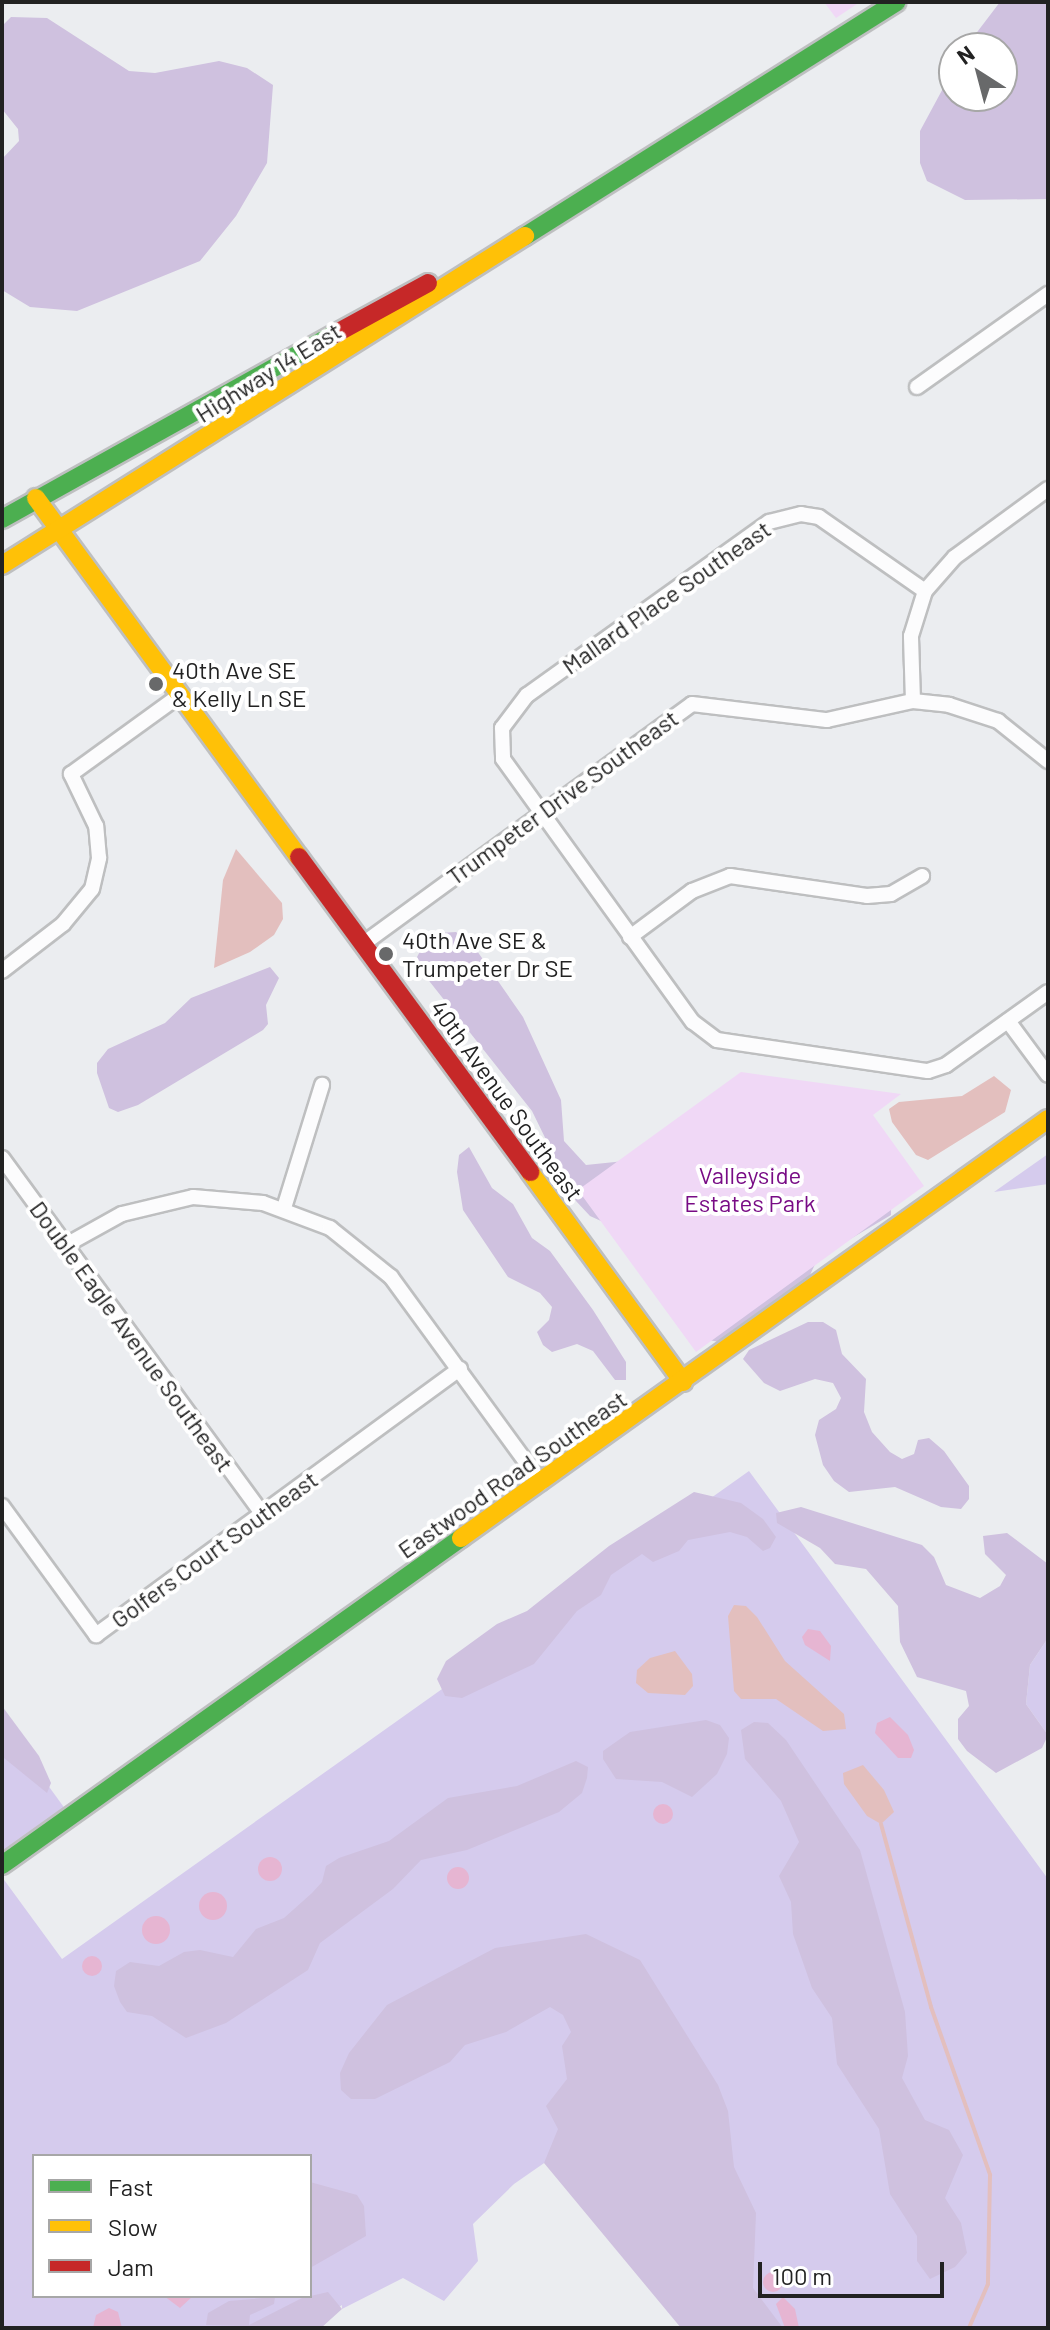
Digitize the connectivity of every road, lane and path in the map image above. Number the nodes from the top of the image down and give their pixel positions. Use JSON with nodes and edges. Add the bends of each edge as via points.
{"nodes":[{"id":1,"x":897,"y":2,"type":"edge"},
{"id":2,"x":557,"y":216,"type":"junction"},
{"id":3,"x":1045,"y":303,"type":"edge"},
{"id":4,"x":917,"y":387,"type":"dead end"},
{"id":5,"x":1048,"y":489,"type":"edge"},
{"id":6,"x":36,"y":498,"type":"junction"},
{"id":7,"x":2,"y":519,"type":"edge"},
{"id":8,"x":60,"y":530,"type":"junction"},
{"id":9,"x":2,"y":565,"type":"edge"},
{"id":10,"x":925,"y":591,"type":"junction"},
{"id":11,"x":180,"y":695,"type":"junction"},
{"id":12,"x":913,"y":701,"type":"junction"},
{"id":13,"x":1048,"y":761,"type":"edge"},
{"id":14,"x":539,"y":812,"type":"junction"},
{"id":15,"x":922,"y":876,"type":"dead end"},
{"id":16,"x":630,"y":937,"type":"junction"},
{"id":17,"x":363,"y":944,"type":"junction"},
{"id":18,"x":2,"y":971,"type":"edge"},
{"id":19,"x":1048,"y":992,"type":"edge"},
{"id":20,"x":1008,"y":1021,"type":"junction"},
{"id":21,"x":1048,"y":1075,"type":"edge"},
{"id":22,"x":322,"y":1085,"type":"dead end"},
{"id":23,"x":1048,"y":1119,"type":"edge"},
{"id":24,"x":2,"y":1158,"type":"edge"},
{"id":25,"x":284,"y":1208,"type":"junction"},
{"id":26,"x":66,"y":1245,"type":"junction"},
{"id":27,"x":460,"y":1369,"type":"junction"},
{"id":28,"x":683,"y":1382,"type":"junction"},
{"id":29,"x":541,"y":1483,"type":"junction"},
{"id":30,"x":2,"y":1506,"type":"edge"},
{"id":31,"x":262,"y":1513,"type":"junction"},
{"id":32,"x":2,"y":1865,"type":"edge"}],
"edges":[{"from":1,"to":2,"type":"street","name":"Highway 14 East"},
{"from":2,"to":6,"type":"street","name":"Highway 14 East"},
{"from":2,"to":8,"type":"street","name":"Highway 14 East"},
{"from":3,"to":4,"type":"street"},
{"from":5,"to":10,"type":"street","via":[[955,557]]},
{"from":6,"to":7,"type":"street","name":"Highway 14 East"},
{"from":6,"to":8,"type":"street","name":"40th Avenue Southeast"},
{"from":8,"to":9,"type":"street","name":"Highway 14 East"},
{"from":8,"to":11,"type":"street","name":"40th Avenue Southeast"},
{"from":10,"to":12,"type":"street","via":[[911,636]]},
{"from":10,"to":14,"type":"street","name":"Mallard Place Southeast","via":[[819,517],[801,514],[769,522],[510,711],[502,728],[503,759]]},
{"from":11,"to":17,"type":"street","name":"40th Avenue Southeast"},
{"from":11,"to":18,"type":"street","via":[[71,774],[99,840],[92,889],[63,924]]},
{"from":12,"to":13,"type":"street","name":"Trumpeter Drive Southeast","via":[[981,714],[1014,732]]},
{"from":12,"to":14,"type":"street","name":"Trumpeter Drive Southeast","via":[[827,720],[692,704]]},
{"from":14,"to":16,"type":"street","name":"Mallard Place Southeast"},
{"from":14,"to":17,"type":"street","name":"Trumpeter Drive Southeast"},
{"from":15,"to":16,"type":"street","via":[[891,894],[867,896],[730,876],[692,891]]},
{"from":16,"to":20,"type":"street","name":"Mallard Place Southeast","via":[[693,1022],[732,1045],[928,1071],[946,1065]]},
{"from":17,"to":28,"type":"street","name":"40th Avenue Southeast"},
{"from":19,"to":20,"type":"street"},
{"from":20,"to":21,"type":"street"},
{"from":22,"to":25,"type":"street"},
{"from":23,"to":28,"type":"street","name":"Eastwood Road Southeast"},
{"from":24,"to":26,"type":"street","name":"Double Eagle Avenue Southeast"},
{"from":25,"to":26,"type":"street","via":[[216,1197],[170,1200],[122,1214]]},
{"from":25,"to":27,"type":"street","via":[[330,1228],[372,1258]]},
{"from":26,"to":31,"type":"street","name":"Double Eagle Avenue Southeast"},
{"from":27,"to":29,"type":"street"},
{"from":27,"to":31,"type":"street","name":"Golfers Court Southeast"},
{"from":28,"to":29,"type":"street","name":"Eastwood Road Southeast"},
{"from":29,"to":32,"type":"street","name":"Eastwood Road Southeast"},
{"from":30,"to":31,"type":"street","name":"Golfers Court Southeast","via":[[96,1635]]}]}
